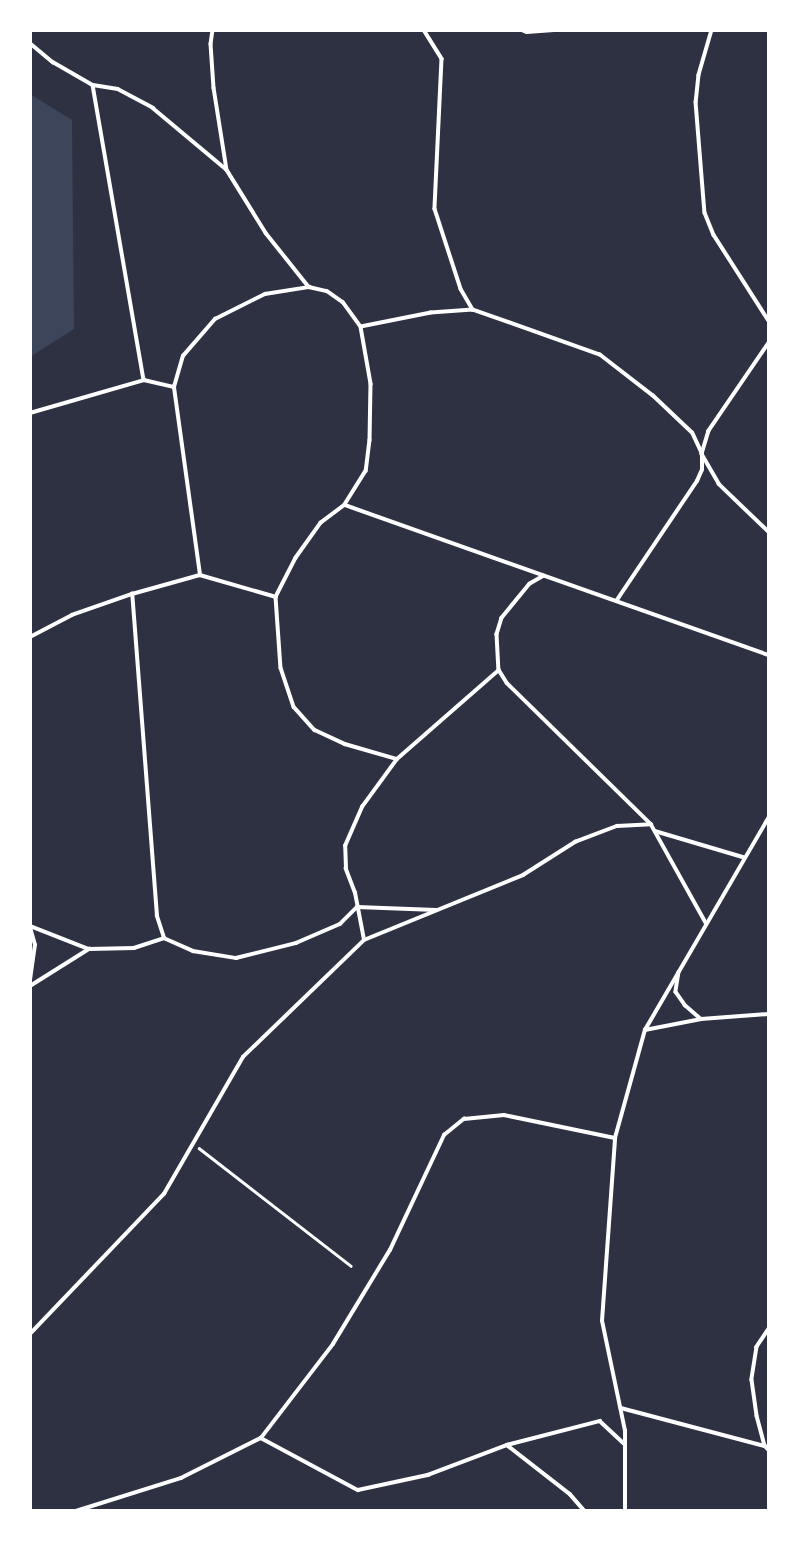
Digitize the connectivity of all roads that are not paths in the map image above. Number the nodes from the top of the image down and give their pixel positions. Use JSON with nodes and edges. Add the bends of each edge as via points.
{"nodes":[{"id":1,"x":213,"y":30,"type":"edge"},
{"id":2,"x":424,"y":30,"type":"edge"},
{"id":3,"x":522,"y":30,"type":"edge"},
{"id":4,"x":556,"y":30,"type":"edge"},
{"id":5,"x":712,"y":30,"type":"edge"},
{"id":6,"x":30,"y":43,"type":"edge"},
{"id":7,"x":93,"y":85,"type":"junction"},
{"id":8,"x":227,"y":170,"type":"junction"},
{"id":9,"x":309,"y":287,"type":"junction"},
{"id":10,"x":473,"y":310,"type":"junction"},
{"id":11,"x":769,"y":321,"type":"edge"},
{"id":12,"x":361,"y":327,"type":"junction"},
{"id":13,"x":769,"y":343,"type":"edge"},
{"id":14,"x":144,"y":380,"type":"junction"},
{"id":15,"x":174,"y":387,"type":"junction"},
{"id":16,"x":30,"y":413,"type":"edge"},
{"id":17,"x":702,"y":454,"type":"junction"},
{"id":18,"x":345,"y":505,"type":"junction"},
{"id":19,"x":769,"y":532,"type":"edge"},
{"id":20,"x":200,"y":575,"type":"junction"},
{"id":21,"x":544,"y":576,"type":"junction"},
{"id":22,"x":132,"y":594,"type":"junction"},
{"id":23,"x":276,"y":597,"type":"junction"},
{"id":24,"x":617,"y":600,"type":"junction"},
{"id":25,"x":30,"y":637,"type":"edge"},
{"id":26,"x":769,"y":655,"type":"edge"},
{"id":27,"x":499,"y":670,"type":"junction"},
{"id":28,"x":397,"y":759,"type":"junction"},
{"id":29,"x":769,"y":817,"type":"edge"},
{"id":30,"x":651,"y":824,"type":"junction"},
{"id":31,"x":655,"y":831,"type":"junction"},
{"id":32,"x":743,"y":857,"type":"junction"},
{"id":33,"x":357,"y":907,"type":"junction"},
{"id":34,"x":438,"y":910,"type":"junction"},
{"id":35,"x":706,"y":922,"type":"junction"},
{"id":36,"x":30,"y":927,"type":"edge"},
{"id":37,"x":164,"y":938,"type":"junction"},
{"id":38,"x":364,"y":940,"type":"junction"},
{"id":39,"x":89,"y":949,"type":"junction"},
{"id":40,"x":679,"y":970,"type":"junction"},
{"id":41,"x":30,"y":980,"type":"edge"},
{"id":42,"x":30,"y":986,"type":"edge"},
{"id":43,"x":769,"y":1014,"type":"edge"},
{"id":44,"x":701,"y":1019,"type":"junction"},
{"id":45,"x":645,"y":1030,"type":"junction"},
{"id":46,"x":615,"y":1138,"type":"junction"},
{"id":47,"x":769,"y":1329,"type":"edge"},
{"id":48,"x":30,"y":1334,"type":"edge"},
{"id":49,"x":621,"y":1408,"type":"junction"},
{"id":50,"x":261,"y":1438,"type":"junction"},
{"id":51,"x":625,"y":1444,"type":"junction"},
{"id":52,"x":507,"y":1445,"type":"junction"},
{"id":53,"x":767,"y":1448,"type":"edge"},
{"id":54,"x":76,"y":1511,"type":"edge"},
{"id":55,"x":585,"y":1511,"type":"edge"},
{"id":56,"x":625,"y":1511,"type":"edge"}],
"edges":[{"from":1,"to":8,"type":"lane","via":[[214,88]]},
{"from":2,"to":10,"type":"lane","via":[[442,59],[435,209],[461,289]]},
{"from":3,"to":4,"type":"lane"},
{"from":5,"to":11,"type":"lane","via":[[696,102],[705,213]]},
{"from":6,"to":7,"type":"lane"},
{"from":7,"to":8,"type":"lane","via":[[118,89],[153,108]]},
{"from":7,"to":14,"type":"lane"},
{"from":8,"to":9,"type":"lane","via":[[266,233]]},
{"from":9,"to":12,"type":"lane","via":[[327,291],[343,302]]},
{"from":9,"to":15,"type":"lane","via":[[265,294],[215,319],[183,356]]},
{"from":10,"to":12,"type":"lane"},
{"from":10,"to":17,"type":"lane","via":[[600,355],[678,419],[692,433]]},
{"from":12,"to":18,"type":"lane","via":[[371,384],[370,440],[366,471]]},
{"from":13,"to":17,"type":"lane","via":[[709,431]]},
{"from":14,"to":15,"type":"lane"},
{"from":14,"to":16,"type":"lane"},
{"from":15,"to":20,"type":"lane"},
{"from":17,"to":19,"type":"lane","via":[[719,484]]},
{"from":17,"to":24,"type":"lane","via":[[697,481]]},
{"from":18,"to":21,"type":"lane"},
{"from":18,"to":23,"type":"lane","via":[[321,523]]},
{"from":20,"to":22,"type":"lane"},
{"from":20,"to":23,"type":"lane"},
{"from":21,"to":24,"type":"lane"},
{"from":21,"to":27,"type":"lane","via":[[530,584],[502,618],[497,634]]},
{"from":22,"to":25,"type":"lane","via":[[72,615]]},
{"from":22,"to":37,"type":"lane","via":[[157,916]]},
{"from":23,"to":28,"type":"lane","via":[[281,668],[293,707],[315,730]]},
{"from":24,"to":26,"type":"lane"},
{"from":27,"to":28,"type":"lane"},
{"from":27,"to":30,"type":"lane"},
{"from":28,"to":33,"type":"lane","via":[[362,807],[345,846]]},
{"from":29,"to":32,"type":"lane"},
{"from":30,"to":31,"type":"lane"},
{"from":30,"to":34,"type":"lane","via":[[617,825],[575,842],[523,875]]},
{"from":31,"to":32,"type":"lane"},
{"from":31,"to":35,"type":"lane"},
{"from":32,"to":35,"type":"lane"},
{"from":33,"to":34,"type":"lane"},
{"from":33,"to":37,"type":"lane","via":[[340,924],[296,943],[236,958],[193,951]]},
{"from":33,"to":38,"type":"lane"},
{"from":34,"to":38,"type":"lane"},
{"from":35,"to":40,"type":"lane"},
{"from":36,"to":39,"type":"lane"},
{"from":36,"to":41,"type":"lane","via":[[35,945]]},
{"from":37,"to":39,"type":"lane","via":[[134,948]]},
{"from":38,"to":48,"type":"lane","via":[[243,1058],[164,1194]]},
{"from":39,"to":42,"type":"lane"},
{"from":40,"to":44,"type":"lane","via":[[676,992]]},
{"from":40,"to":45,"type":"lane"},
{"from":43,"to":44,"type":"lane"},
{"from":44,"to":45,"type":"lane"},
{"from":45,"to":46,"type":"lane"},
{"from":46,"to":49,"type":"lane","via":[[602,1321]]},
{"from":46,"to":50,"type":"lane","via":[[504,1115],[464,1119],[444,1135],[390,1250],[333,1344]]},
{"from":47,"to":53,"type":"lane","via":[[757,1347],[752,1380]]},
{"from":49,"to":51,"type":"lane"},
{"from":49,"to":53,"type":"lane"},
{"from":50,"to":52,"type":"lane","via":[[358,1490],[428,1475]]},
{"from":50,"to":54,"type":"lane","via":[[181,1478]]},
{"from":51,"to":52,"type":"lane","via":[[600,1421]]},
{"from":51,"to":56,"type":"lane"},
{"from":52,"to":55,"type":"lane"}]}
